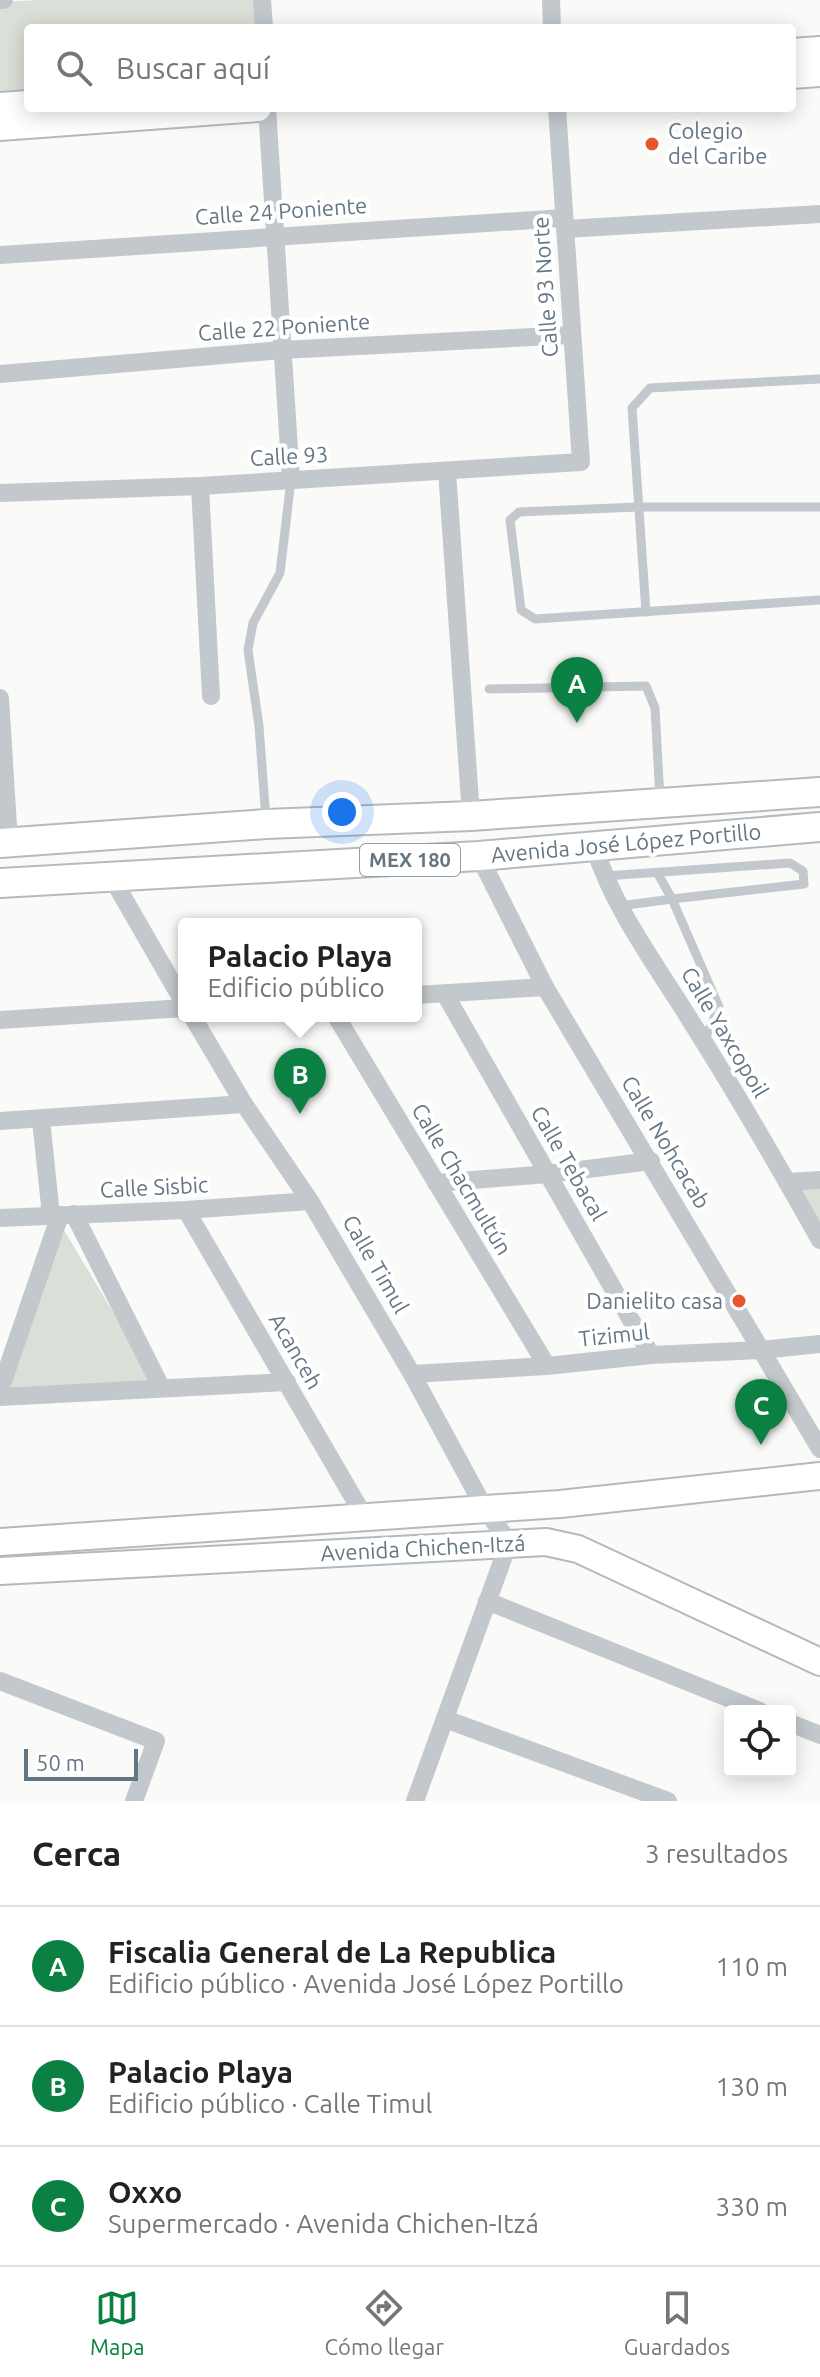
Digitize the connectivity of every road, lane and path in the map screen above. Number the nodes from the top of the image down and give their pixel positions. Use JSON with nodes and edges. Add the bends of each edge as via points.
{"nodes":[{"id":1,"x":262,"y":0,"type":"edge"},
{"id":2,"x":551,"y":0,"type":"edge"},
{"id":3,"x":264,"y":24,"type":"edge"},
{"id":4,"x":552,"y":24,"type":"edge"},
{"id":5,"x":820,"y":50,"type":"edge"},
{"id":6,"x":796,"y":52,"type":"edge"},
{"id":7,"x":820,"y":73,"type":"edge"},
{"id":8,"x":796,"y":75,"type":"edge"},
{"id":9,"x":24,"y":104,"type":"edge"},
{"id":10,"x":0,"y":106,"type":"edge"},
{"id":11,"x":204,"y":112,"type":"edge"},
{"id":12,"x":267,"y":112,"type":"edge"},
{"id":13,"x":557,"y":112,"type":"edge"},
{"id":14,"x":0,"y":127,"type":"edge"},
{"id":15,"x":820,"y":214,"type":"edge"},
{"id":16,"x":565,"y":224,"type":"junction"},
{"id":17,"x":275,"y":235,"type":"junction"},
{"id":18,"x":0,"y":255,"type":"edge"},
{"id":19,"x":572,"y":335,"type":"junction"},
{"id":20,"x":282,"y":350,"type":"junction"},
{"id":21,"x":0,"y":374,"type":"edge"},
{"id":22,"x":820,"y":379,"type":"edge"},
{"id":23,"x":581,"y":462,"type":"joint"},
{"id":24,"x":447,"y":471,"type":"junction"},
{"id":25,"x":291,"y":480,"type":"junction"},
{"id":26,"x":200,"y":486,"type":"junction"},
{"id":27,"x":0,"y":493,"type":"edge"},
{"id":28,"x":638,"y":507,"type":"junction"},
{"id":29,"x":820,"y":507,"type":"edge"},
{"id":30,"x":820,"y":600,"type":"edge"},
{"id":31,"x":646,"y":612,"type":"junction"},
{"id":32,"x":489,"y":689,"type":"dead end"},
{"id":33,"x":211,"y":696,"type":"dead end"},
{"id":34,"x":0,"y":698,"type":"edge"},
{"id":35,"x":820,"y":792,"type":"edge"},
{"id":36,"x":661,"y":803,"type":"junction"},
{"id":37,"x":471,"y":816,"type":"junction"},
{"id":38,"x":266,"y":824,"type":"junction"},
{"id":39,"x":820,"y":827,"type":"edge"},
{"id":40,"x":4,"y":843,"type":"edge"},
{"id":41,"x":594,"y":846,"type":"junction"},
{"id":42,"x":479,"y":856,"type":"junction"},
{"id":43,"x":658,"y":874,"type":"junction"},
{"id":44,"x":605,"y":876,"type":"junction"},
{"id":45,"x":112,"y":878,"type":"junction"},
{"id":46,"x":0,"y":883,"type":"edge"},
{"id":47,"x":672,"y":899,"type":"junction"},
{"id":48,"x":619,"y":906,"type":"junction"},
{"id":49,"x":545,"y":987,"type":"junction"},
{"id":50,"x":445,"y":994,"type":"junction"},
{"id":51,"x":178,"y":995,"type":"edge"},
{"id":52,"x":422,"y":995,"type":"edge"},
{"id":53,"x":178,"y":1006,"type":"edge"},
{"id":54,"x":0,"y":1020,"type":"edge"},
{"id":55,"x":196,"y":1022,"type":"edge"},
{"id":56,"x":340,"y":1022,"type":"edge"},
{"id":57,"x":704,"y":1041,"type":"junction"},
{"id":58,"x":244,"y":1104,"type":"junction"},
{"id":59,"x":41,"y":1120,"type":"junction"},
{"id":60,"x":0,"y":1121,"type":"edge"},
{"id":61,"x":651,"y":1161,"type":"junction"},
{"id":62,"x":548,"y":1174,"type":"junction"},
{"id":63,"x":820,"y":1180,"type":"edge"},
{"id":64,"x":787,"y":1182,"type":"junction"},
{"id":65,"x":436,"y":1183,"type":"junction"},
{"id":66,"x":310,"y":1201,"type":"junction"},
{"id":67,"x":186,"y":1210,"type":"junction"},
{"id":68,"x":62,"y":1215,"type":"junction"},
{"id":69,"x":0,"y":1218,"type":"edge"},
{"id":70,"x":820,"y":1240,"type":"edge"},
{"id":71,"x":820,"y":1344,"type":"edge"},
{"id":72,"x":761,"y":1350,"type":"junction"},
{"id":73,"x":651,"y":1355,"type":"junction"},
{"id":74,"x":547,"y":1366,"type":"junction"},
{"id":75,"x":412,"y":1374,"type":"junction"},
{"id":76,"x":287,"y":1382,"type":"junction"},
{"id":77,"x":161,"y":1387,"type":"junction"},
{"id":78,"x":0,"y":1390,"type":"edge"},
{"id":79,"x":0,"y":1397,"type":"edge"},
{"id":80,"x":820,"y":1449,"type":"edge"},
{"id":81,"x":820,"y":1476,"type":"edge"},
{"id":82,"x":528,"y":1506,"type":"junction"},
{"id":83,"x":485,"y":1509,"type":"junction"},
{"id":84,"x":364,"y":1516,"type":"junction"},
{"id":85,"x":0,"y":1542,"type":"edge"},
{"id":86,"x":509,"y":1542,"type":"junction"},
{"id":87,"x":542,"y":1542,"type":"junction"},
{"id":88,"x":0,"y":1571,"type":"edge"},
{"id":89,"x":487,"y":1601,"type":"junction"},
{"id":90,"x":820,"y":1662,"type":"edge"},
{"id":91,"x":0,"y":1681,"type":"edge"},
{"id":92,"x":745,"y":1705,"type":"edge"},
{"id":93,"x":445,"y":1719,"type":"junction"},
{"id":94,"x":796,"y":1725,"type":"edge"},
{"id":95,"x":820,"y":1735,"type":"edge"},
{"id":96,"x":134,"y":1801,"type":"edge"},
{"id":97,"x":415,"y":1801,"type":"edge"},
{"id":98,"x":668,"y":1801,"type":"edge"}],
"edges":[{"from":1,"to":3,"type":"street"},
{"from":2,"to":4,"type":"street"},
{"from":5,"to":6,"type":"main road"},
{"from":7,"to":8,"type":"main road"},
{"from":9,"to":10,"type":"main road"},
{"from":11,"to":14,"type":"main road"},
{"from":12,"to":17,"type":"street"},
{"from":13,"to":16,"type":"street","name":"Calle 93 Norte"},
{"from":15,"to":16,"type":"street","name":"Calle 24 Poniente"},
{"from":16,"to":17,"type":"street","name":"Calle 24 Poniente"},
{"from":16,"to":19,"type":"street","name":"Calle 93 Norte"},
{"from":17,"to":18,"type":"street","name":"Calle 24 Poniente"},
{"from":17,"to":20,"type":"street"},
{"from":19,"to":20,"type":"street","name":"Calle 22 Poniente"},
{"from":19,"to":23,"type":"street","name":"Calle 93 Norte"},
{"from":20,"to":21,"type":"street","name":"Calle 22 Poniente"},
{"from":20,"to":25,"type":"street"},
{"from":22,"to":28,"type":"lane","via":[[650,388],[632,408]]},
{"from":23,"to":24,"type":"street","name":"Calle 93"},
{"from":24,"to":25,"type":"street","name":"Calle 93"},
{"from":24,"to":37,"type":"street"},
{"from":25,"to":26,"type":"street","name":"Calle 93"},
{"from":25,"to":38,"type":"lane","via":[[280,573],[253,623],[248,650]]},
{"from":26,"to":27,"type":"street","name":"Calle 93"},
{"from":26,"to":33,"type":"street"},
{"from":28,"to":29,"type":"lane"},
{"from":28,"to":31,"type":"lane"},
{"from":28,"to":31,"type":"lane","via":[[519,512],[510,520],[521,610],[535,619]]},
{"from":30,"to":31,"type":"lane"},
{"from":32,"to":36,"type":"lane","via":[[646,686],[655,708]]},
{"from":34,"to":40,"type":"street"},
{"from":35,"to":36,"type":"main road","name":"Avenida José López Portillo","number":"MEX 180"},
{"from":36,"to":37,"type":"main road","name":"Avenida José López Portillo","number":"MEX 180"},
{"from":37,"to":38,"type":"main road","name":"Avenida José López Portillo","number":"MEX 180"},
{"from":38,"to":40,"type":"main road","name":"Avenida José López Portillo","number":"MEX 180"},
{"from":39,"to":41,"type":"main road","name":"Avenida José López Portillo","number":"MEX 180"},
{"from":41,"to":42,"type":"main road","name":"Avenida José López Portillo","number":"MEX 180"},
{"from":41,"to":44,"type":"street","name":"Calle Yaxcopoil"},
{"from":42,"to":45,"type":"main road","name":"Avenida José López Portillo","number":"MEX 180"},
{"from":42,"to":49,"type":"street","name":"Calle Nohcacab"},
{"from":43,"to":44,"type":"lane"},
{"from":43,"to":47,"type":"lane"},
{"from":43,"to":47,"type":"lane","via":[[790,863],[803,871],[804,884]]},
{"from":44,"to":48,"type":"street","name":"Calle Yaxcopoil"},
{"from":45,"to":46,"type":"main road","name":"Avenida José López Portillo","number":"MEX 180"},
{"from":45,"to":51,"type":"street"},
{"from":47,"to":48,"type":"lane"},
{"from":47,"to":57,"type":"lane","via":[[719,1007]]},
{"from":48,"to":57,"type":"street","name":"Calle Yaxcopoil"},
{"from":49,"to":50,"type":"street"},
{"from":49,"to":61,"type":"street","name":"Calle Nohcacab"},
{"from":50,"to":52,"type":"street"},
{"from":50,"to":62,"type":"street","name":"Calle Tebacal"},
{"from":53,"to":54,"type":"street"},
{"from":55,"to":58,"type":"street","name":"Calle Timul"},
{"from":56,"to":65,"type":"street","name":"Calle Chacmultún"},
{"from":57,"to":64,"type":"street","name":"Calle Yaxcopoil"},
{"from":58,"to":59,"type":"street"},
{"from":58,"to":66,"type":"street","name":"Calle Timul"},
{"from":59,"to":60,"type":"street"},
{"from":59,"to":68,"type":"street"},
{"from":61,"to":62,"type":"street"},
{"from":61,"to":72,"type":"street","name":"Calle Nohcacab"},
{"from":62,"to":65,"type":"street"},
{"from":62,"to":73,"type":"street","name":"Calle Tebacal"},
{"from":63,"to":64,"type":"street"},
{"from":64,"to":70,"type":"street","name":"Calle Yaxcopoil"},
{"from":65,"to":74,"type":"street","name":"Calle Chacmultún"},
{"from":66,"to":67,"type":"street","name":"Calle Sisbic"},
{"from":66,"to":75,"type":"street","name":"Calle Timul"},
{"from":67,"to":68,"type":"street","name":"Calle Sisbic"},
{"from":67,"to":76,"type":"street","name":"Acanceh"},
{"from":68,"to":69,"type":"street","name":"Calle Sisbic"},
{"from":68,"to":77,"type":"street"},
{"from":68,"to":78,"type":"street"},
{"from":71,"to":72,"type":"street","name":"Tizimul"},
{"from":72,"to":73,"type":"street","name":"Tizimul"},
{"from":72,"to":80,"type":"street","name":"Calle Nohcacab"},
{"from":73,"to":74,"type":"street","name":"Tizimul"},
{"from":74,"to":75,"type":"street","name":"Tizimul"},
{"from":75,"to":83,"type":"street","name":"Calle Timul"},
{"from":76,"to":77,"type":"street"},
{"from":76,"to":84,"type":"street","name":"Acanceh"},
{"from":77,"to":79,"type":"street"},
{"from":81,"to":82,"type":"main road","name":"Avenida Chichen-Itzá"},
{"from":82,"to":83,"type":"main road","name":"Avenida Chichen-Itzá"},
{"from":82,"to":87,"type":"main road"},
{"from":83,"to":84,"type":"main road","name":"Avenida Chichen-Itzá"},
{"from":83,"to":86,"type":"street","name":"Calle Timul"},
{"from":84,"to":85,"type":"main road","name":"Avenida Chichen-Itzá"},
{"from":86,"to":87,"type":"main road","name":"Avenida Chichen-Itzá"},
{"from":86,"to":88,"type":"main road","name":"Avenida Chichen-Itzá"},
{"from":86,"to":89,"type":"street"},
{"from":87,"to":90,"type":"main road","name":"Avenida Chichen-Itzá","via":[[578,1549]]},
{"from":89,"to":92,"type":"street"},
{"from":89,"to":93,"type":"street"},
{"from":91,"to":96,"type":"street","via":[[156,1741]]},
{"from":93,"to":97,"type":"street"},
{"from":93,"to":98,"type":"street"},
{"from":94,"to":95,"type":"street"}]}
